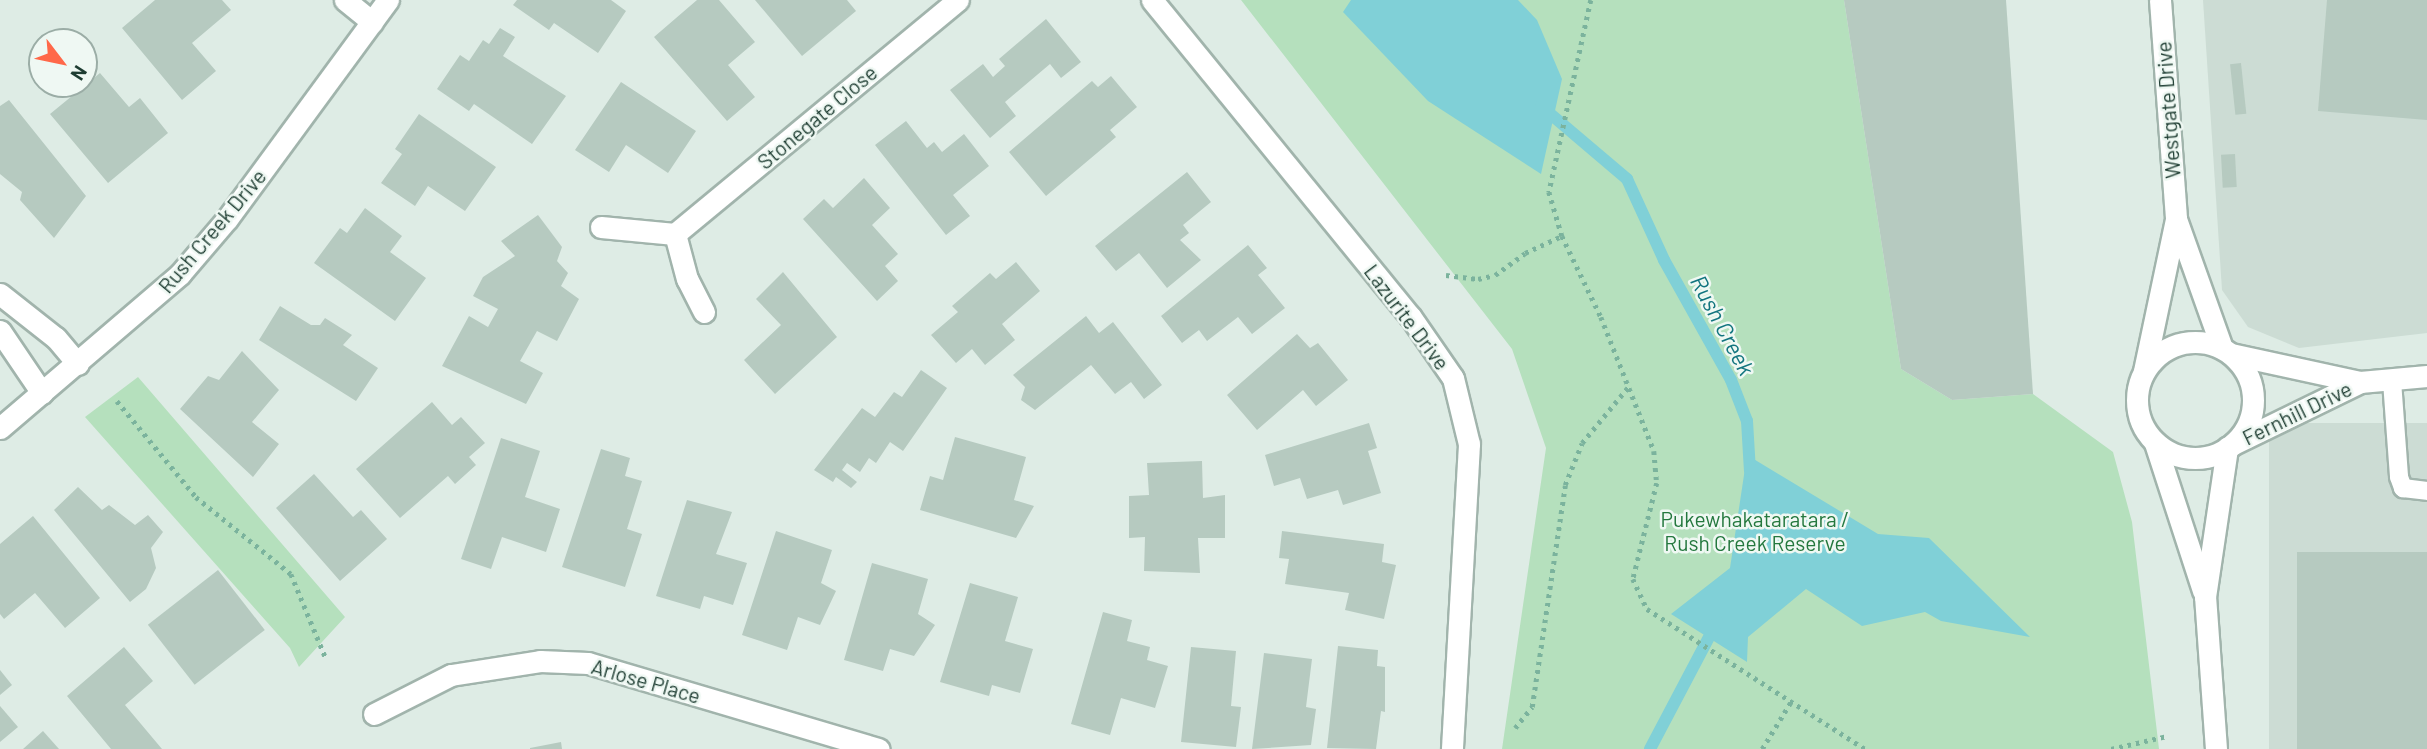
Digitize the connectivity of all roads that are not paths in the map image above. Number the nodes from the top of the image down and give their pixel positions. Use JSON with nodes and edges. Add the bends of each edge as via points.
{"nodes":[{"id":1,"x":345,"y":0,"type":"edge"},
{"id":2,"x":388,"y":0,"type":"edge"},
{"id":3,"x":958,"y":0,"type":"edge"},
{"id":4,"x":1152,"y":0,"type":"edge"},
{"id":5,"x":2160,"y":0,"type":"edge"},
{"id":6,"x":372,"y":22,"type":"junction"},
{"id":7,"x":2176,"y":219,"type":"junction"},
{"id":8,"x":601,"y":227,"type":"dead end"},
{"id":9,"x":675,"y":234,"type":"junction"},
{"id":10,"x":0,"y":295,"type":"edge"},
{"id":11,"x":704,"y":312,"type":"dead end"},
{"id":12,"x":0,"y":331,"type":"edge"},
{"id":13,"x":2227,"y":351,"type":"junction"},
{"id":14,"x":78,"y":364,"type":"junction"},
{"id":15,"x":2143,"y":374,"type":"junction"},
{"id":16,"x":2427,"y":376,"type":"edge"},
{"id":17,"x":2392,"y":381,"type":"junction"},
{"id":18,"x":2360,"y":382,"type":"junction"},
{"id":19,"x":42,"y":393,"type":"junction"},
{"id":20,"x":0,"y":428,"type":"edge"},
{"id":21,"x":2155,"y":443,"type":"junction"},
{"id":22,"x":2230,"y":446,"type":"junction"},
{"id":23,"x":2427,"y":491,"type":"edge"},
{"id":24,"x":2205,"y":597,"type":"junction"},
{"id":25,"x":373,"y":714,"type":"dead end"},
{"id":26,"x":879,"y":749,"type":"edge"},
{"id":27,"x":1452,"y":749,"type":"edge"},
{"id":28,"x":2216,"y":749,"type":"edge"}],
"edges":[{"from":1,"to":6,"type":"street"},
{"from":2,"to":6,"type":"street","name":"Rush Creek Drive"},
{"from":3,"to":9,"type":"street","name":"Stonegate Close"},
{"from":4,"to":27,"type":"street","name":"Lazurite Drive","via":[[1410,316],[1453,378],[1469,457]]},
{"from":5,"to":7,"type":"street","name":"Westgate Drive"},
{"from":6,"to":14,"type":"street","name":"Rush Creek Drive","via":[[188,265]]},
{"from":7,"to":13,"type":"street","name":"Westgate Drive"},
{"from":7,"to":15,"type":"street","name":"Westgate Drive"},
{"from":8,"to":9,"type":"street"},
{"from":9,"to":11,"type":"street","via":[[687,279]]},
{"from":10,"to":14,"type":"street","via":[[56,338]]},
{"from":12,"to":19,"type":"street"},
{"from":13,"to":15,"type":"street","via":[[2206,342],[2181,343],[2158,355]]},
{"from":13,"to":18,"type":"street","name":"Fernhill Drive"},
{"from":13,"to":22,"type":"street","via":[[2250,382],[2253,404],[2247,426]]},
{"from":14,"to":19,"type":"street","name":"Rush Creek Drive"},
{"from":15,"to":21,"type":"street","via":[[2138,413]]},
{"from":16,"to":17,"type":"street","name":"Fernhill Drive"},
{"from":17,"to":18,"type":"street","name":"Fernhill Drive"},
{"from":17,"to":23,"type":"lane","via":[[2399,477],[2403,488]]},
{"from":18,"to":22,"type":"street","name":"Fernhill Drive"},
{"from":19,"to":20,"type":"street","name":"Rush Creek Drive"},
{"from":21,"to":22,"type":"street","via":[[2190,458]]},
{"from":21,"to":24,"type":"street"},
{"from":22,"to":24,"type":"street"},
{"from":24,"to":28,"type":"street"},
{"from":25,"to":26,"type":"street","name":"Arlose Place","via":[[452,675],[540,661],[588,663]]}]}
